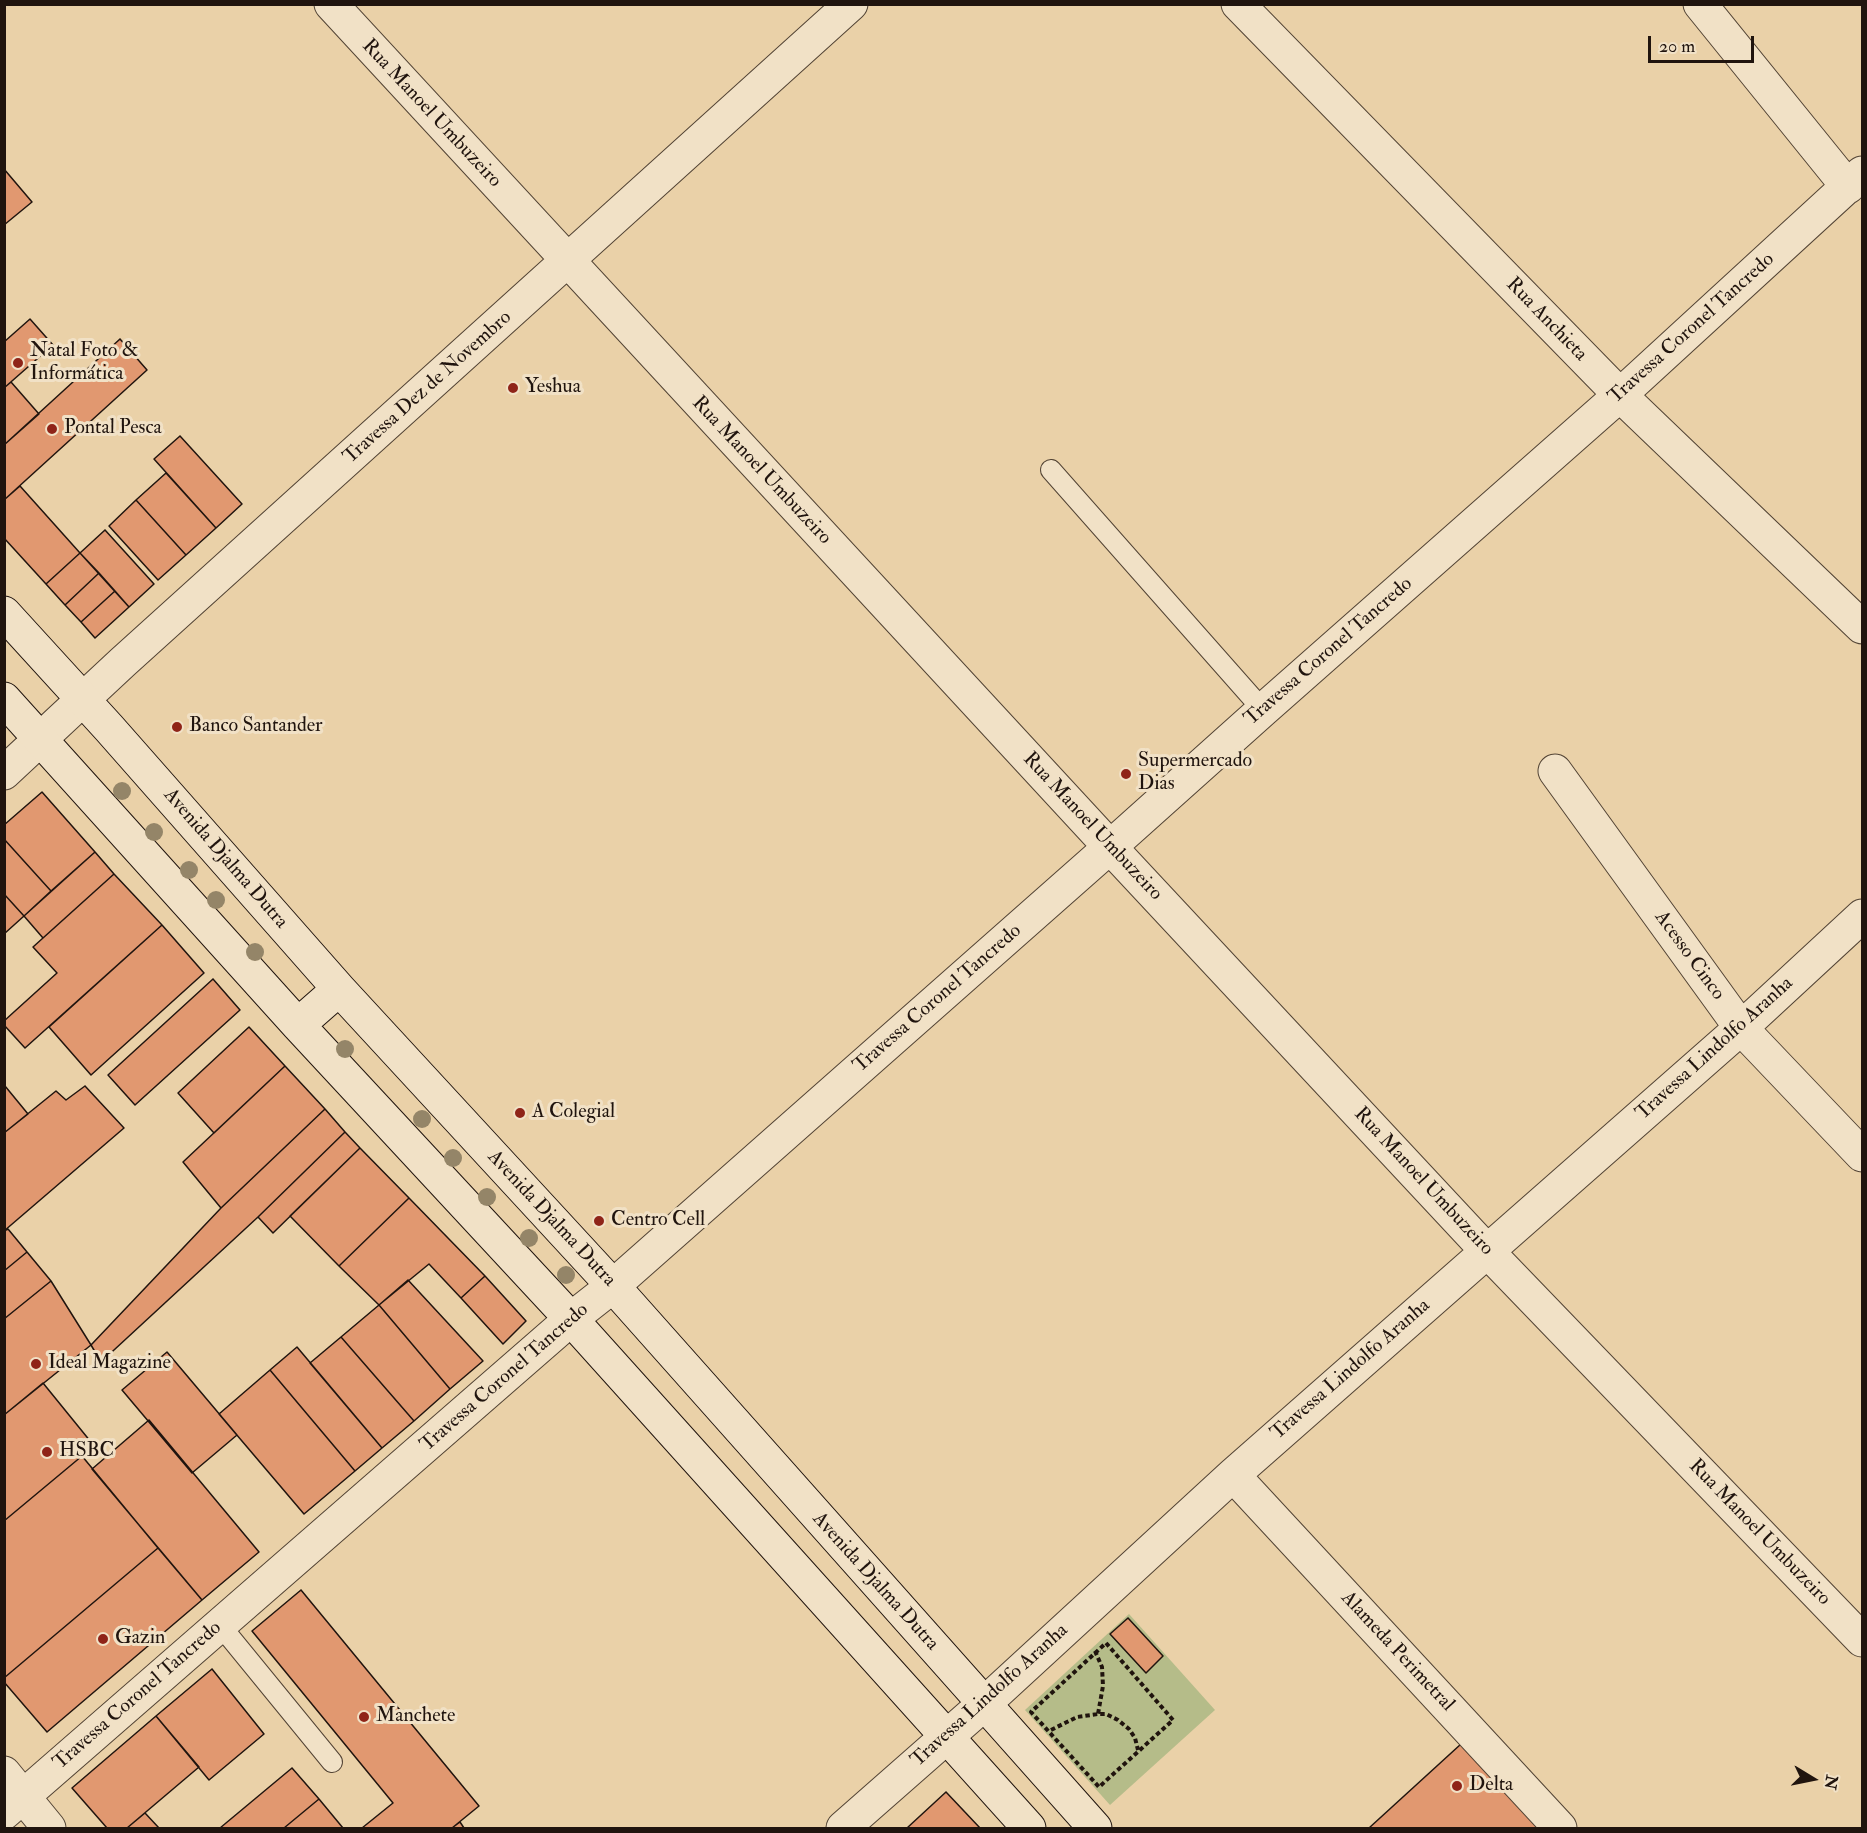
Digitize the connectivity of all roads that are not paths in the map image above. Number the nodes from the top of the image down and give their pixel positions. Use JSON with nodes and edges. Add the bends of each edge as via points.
{"nodes":[{"id":1,"x":331,"y":4,"type":"edge"},
{"id":2,"x":851,"y":4,"type":"edge"},
{"id":3,"x":1238,"y":4,"type":"edge"},
{"id":4,"x":1700,"y":4,"type":"edge"},
{"id":5,"x":1855,"y":180,"type":"edge"},
{"id":6,"x":568,"y":262,"type":"junction"},
{"id":7,"x":1620,"y":395,"type":"junction"},
{"id":8,"x":1051,"y":470,"type":"dead end"},
{"id":9,"x":1857,"y":611,"type":"edge"},
{"id":10,"x":4,"y":613,"type":"edge"},
{"id":11,"x":4,"y":699,"type":"edge"},
{"id":12,"x":82,"y":700,"type":"junction"},
{"id":13,"x":1263,"y":710,"type":"junction"},
{"id":14,"x":41,"y":739,"type":"junction"},
{"id":15,"x":1555,"y":771,"type":"dead end"},
{"id":16,"x":4,"y":773,"type":"edge"},
{"id":17,"x":1110,"y":847,"type":"junction"},
{"id":18,"x":1863,"y":916,"type":"edge"},
{"id":19,"x":339,"y":988,"type":"junction"},
{"id":20,"x":298,"y":1025,"type":"junction"},
{"id":21,"x":1741,"y":1028,"type":"junction"},
{"id":22,"x":1863,"y":1155,"type":"edge"},
{"id":23,"x":1487,"y":1251,"type":"junction"},
{"id":24,"x":613,"y":1286,"type":"junction"},
{"id":25,"x":571,"y":1319,"type":"junction"},
{"id":26,"x":1233,"y":1475,"type":"junction"},
{"id":27,"x":220,"y":1625,"type":"junction"},
{"id":28,"x":1863,"y":1640,"type":"edge"},
{"id":29,"x":984,"y":1704,"type":"junction"},
{"id":30,"x":945,"y":1737,"type":"junction"},
{"id":31,"x":332,"y":1762,"type":"dead end"},
{"id":32,"x":11,"y":1794,"type":"edge"},
{"id":33,"x":49,"y":1828,"type":"edge"},
{"id":34,"x":843,"y":1828,"type":"edge"},
{"id":35,"x":1029,"y":1828,"type":"edge"},
{"id":36,"x":1095,"y":1828,"type":"edge"},
{"id":37,"x":1560,"y":1828,"type":"edge"}],
"edges":[{"from":1,"to":6,"type":"street","name":"Rua Manoel Umbuzeiro"},
{"from":2,"to":6,"type":"street","name":"Travessa Dez de Novembro"},
{"from":3,"to":7,"type":"street","name":"Rua Anchieta"},
{"from":4,"to":5,"type":"street"},
{"from":5,"to":7,"type":"street","name":"Travessa Coronel Tancredo"},
{"from":6,"to":12,"type":"street","name":"Travessa Dez de Novembro"},
{"from":6,"to":17,"type":"street","name":"Rua Manoel Umbuzeiro"},
{"from":7,"to":9,"type":"street","name":"Rua Anchieta"},
{"from":7,"to":13,"type":"street","name":"Travessa Coronel Tancredo"},
{"from":8,"to":13,"type":"lane"},
{"from":10,"to":12,"type":"street","name":"Avenida Djalma Dutra"},
{"from":11,"to":14,"type":"street"},
{"from":12,"to":14,"type":"street","name":"Travessa Dez de Novembro"},
{"from":12,"to":19,"type":"street","name":"Avenida Djalma Dutra"},
{"from":13,"to":17,"type":"street","name":"Travessa Coronel Tancredo"},
{"from":14,"to":16,"type":"street","name":"Travessa Dez de Novembro"},
{"from":14,"to":20,"type":"street"},
{"from":15,"to":21,"type":"street","name":"Acesso Cinco"},
{"from":17,"to":23,"type":"street","name":"Rua Manoel Umbuzeiro"},
{"from":17,"to":24,"type":"street","name":"Travessa Coronel Tancredo"},
{"from":18,"to":21,"type":"street","name":"Travessa Lindolfo Aranha"},
{"from":19,"to":20,"type":"street"},
{"from":19,"to":24,"type":"street","name":"Avenida Djalma Dutra"},
{"from":20,"to":25,"type":"street"},
{"from":21,"to":22,"type":"street","name":"Acesso Cinco"},
{"from":21,"to":23,"type":"street","name":"Travessa Lindolfo Aranha"},
{"from":23,"to":26,"type":"street","name":"Travessa Lindolfo Aranha"},
{"from":23,"to":28,"type":"street","name":"Rua Manoel Umbuzeiro"},
{"from":24,"to":25,"type":"street","name":"Travessa Coronel Tancredo"},
{"from":24,"to":29,"type":"street","name":"Avenida Djalma Dutra"},
{"from":25,"to":27,"type":"street","name":"Travessa Coronel Tancredo"},
{"from":25,"to":30,"type":"street"},
{"from":26,"to":29,"type":"street","name":"Travessa Lindolfo Aranha"},
{"from":26,"to":37,"type":"street","name":"Alameda Perimetral"},
{"from":27,"to":31,"type":"lane"},
{"from":27,"to":32,"type":"street","name":"Travessa Coronel Tancredo"},
{"from":29,"to":30,"type":"street","name":"Travessa Lindolfo Aranha"},
{"from":29,"to":36,"type":"street","name":"Avenida Djalma Dutra"},
{"from":30,"to":34,"type":"street","name":"Travessa Lindolfo Aranha"},
{"from":30,"to":35,"type":"street"},
{"from":32,"to":33,"type":"street"}]}
